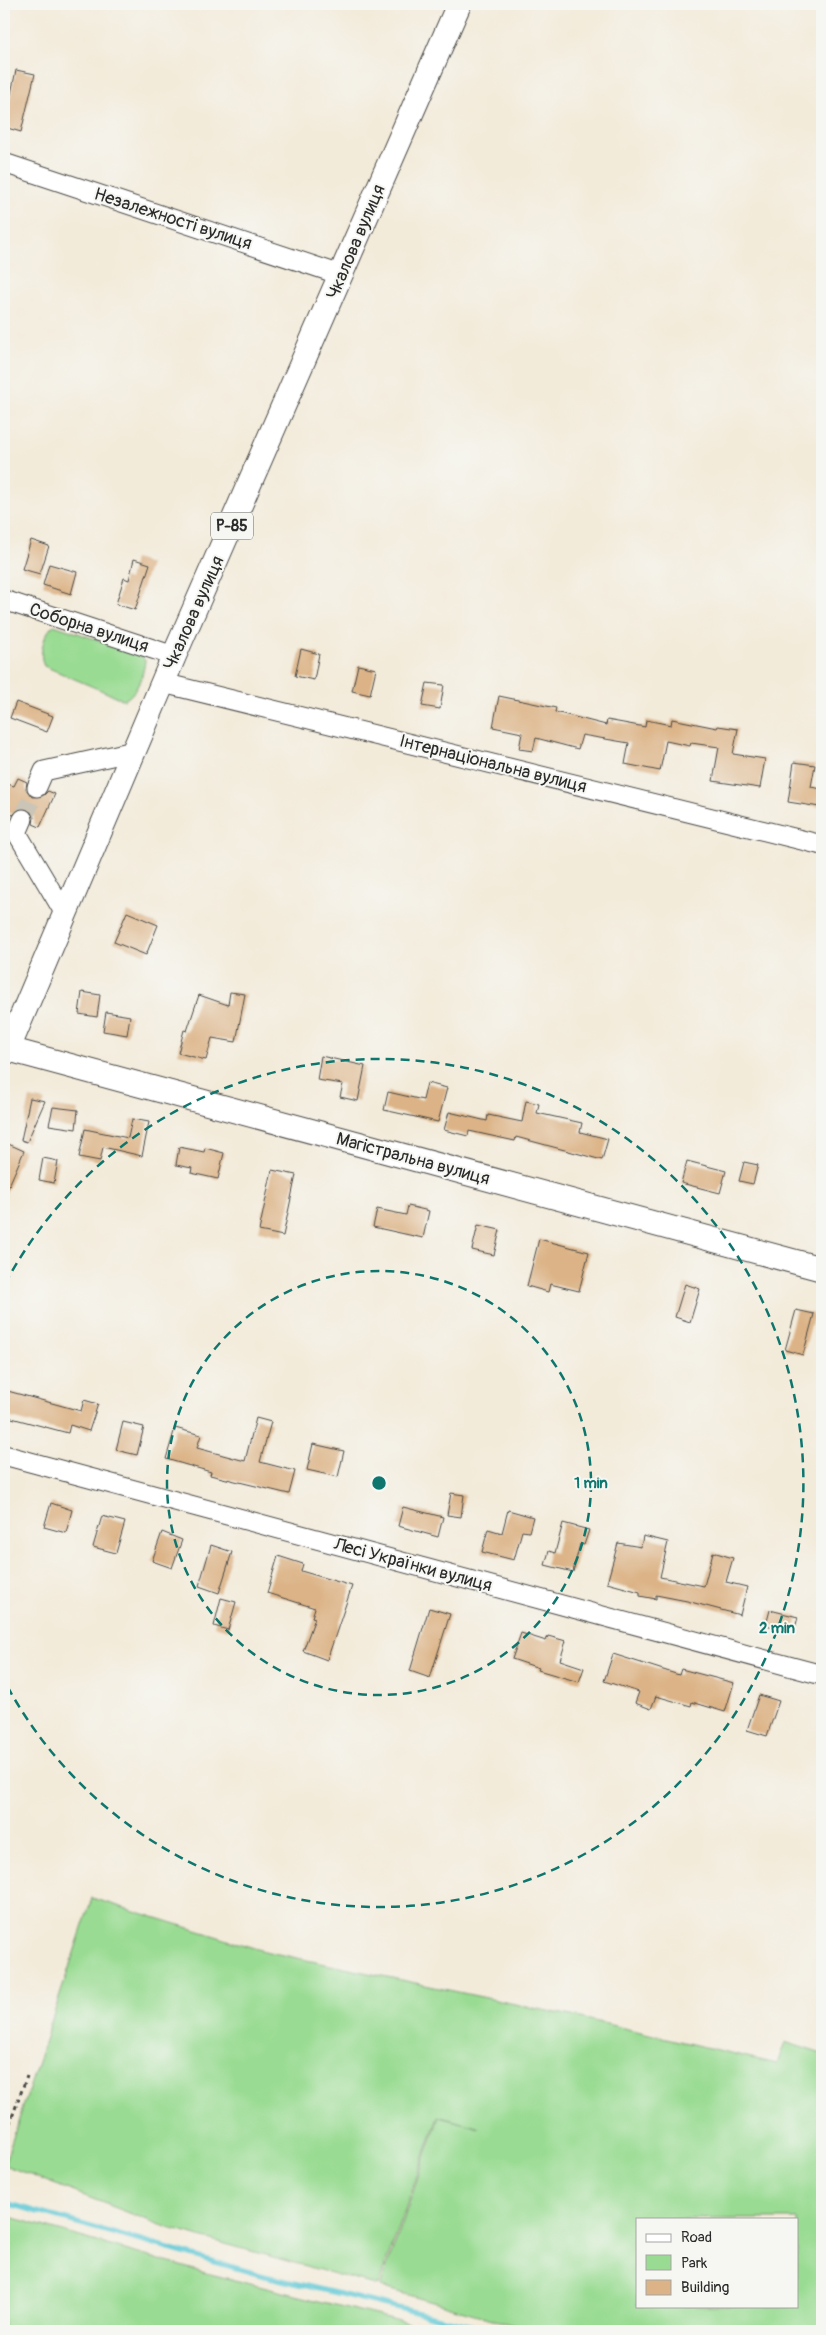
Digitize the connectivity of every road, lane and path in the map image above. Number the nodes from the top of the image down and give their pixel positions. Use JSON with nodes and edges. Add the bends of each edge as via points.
{"nodes":[{"id":1,"x":459,"y":4,"type":"edge"},
{"id":2,"x":4,"y":163,"type":"edge"},
{"id":3,"x":341,"y":275,"type":"junction"},
{"id":4,"x":4,"y":600,"type":"edge"},
{"id":5,"x":174,"y":656,"type":"junction"},
{"id":6,"x":163,"y":683,"type":"junction"},
{"id":7,"x":134,"y":751,"type":"junction"},
{"id":8,"x":37,"y":786,"type":"tunnel mouth"},
{"id":9,"x":23,"y":820,"type":"tunnel mouth"},
{"id":10,"x":822,"y":845,"type":"edge"},
{"id":11,"x":65,"y":914,"type":"junction"},
{"id":12,"x":5,"y":1052,"type":"edge"},
{"id":13,"x":822,"y":1269,"type":"edge"},
{"id":14,"x":4,"y":1455,"type":"edge"},
{"id":15,"x":822,"y":1675,"type":"edge"},
{"id":16,"x":27,"y":2076,"type":"dead end"},
{"id":17,"x":4,"y":2140,"type":"edge"}],
"edges":[{"from":1,"to":3,"type":"main road","name":"Чкалова вулиця","number":"Р-85"},
{"from":2,"to":3,"type":"street","name":"Незалежності вулиця"},
{"from":3,"to":5,"type":"main road","name":"Чкалова вулиця","number":"Р-85"},
{"from":4,"to":5,"type":"street","name":"Соборна вулиця"},
{"from":5,"to":6,"type":"main road","name":"Чкалова вулиця","number":"Р-85"},
{"from":6,"to":7,"type":"main road","name":"Чкалова вулиця","number":"Р-85"},
{"from":6,"to":10,"type":"street","name":"Інтернаціональна вулиця"},
{"from":7,"to":8,"type":"street","via":[[44,771]]},
{"from":7,"to":11,"type":"main road","name":"Чкалова вулиця","number":"Р-85"},
{"from":9,"to":11,"type":"street","via":[[17,833]]},
{"from":11,"to":12,"type":"main road","name":"Чкалова вулиця","number":"Р-85"},
{"from":12,"to":13,"type":"main road","name":"Магістральна вулиця"},
{"from":14,"to":15,"type":"street","name":"Лесі Українки вулиця"},
{"from":16,"to":17,"type":"path"}]}
